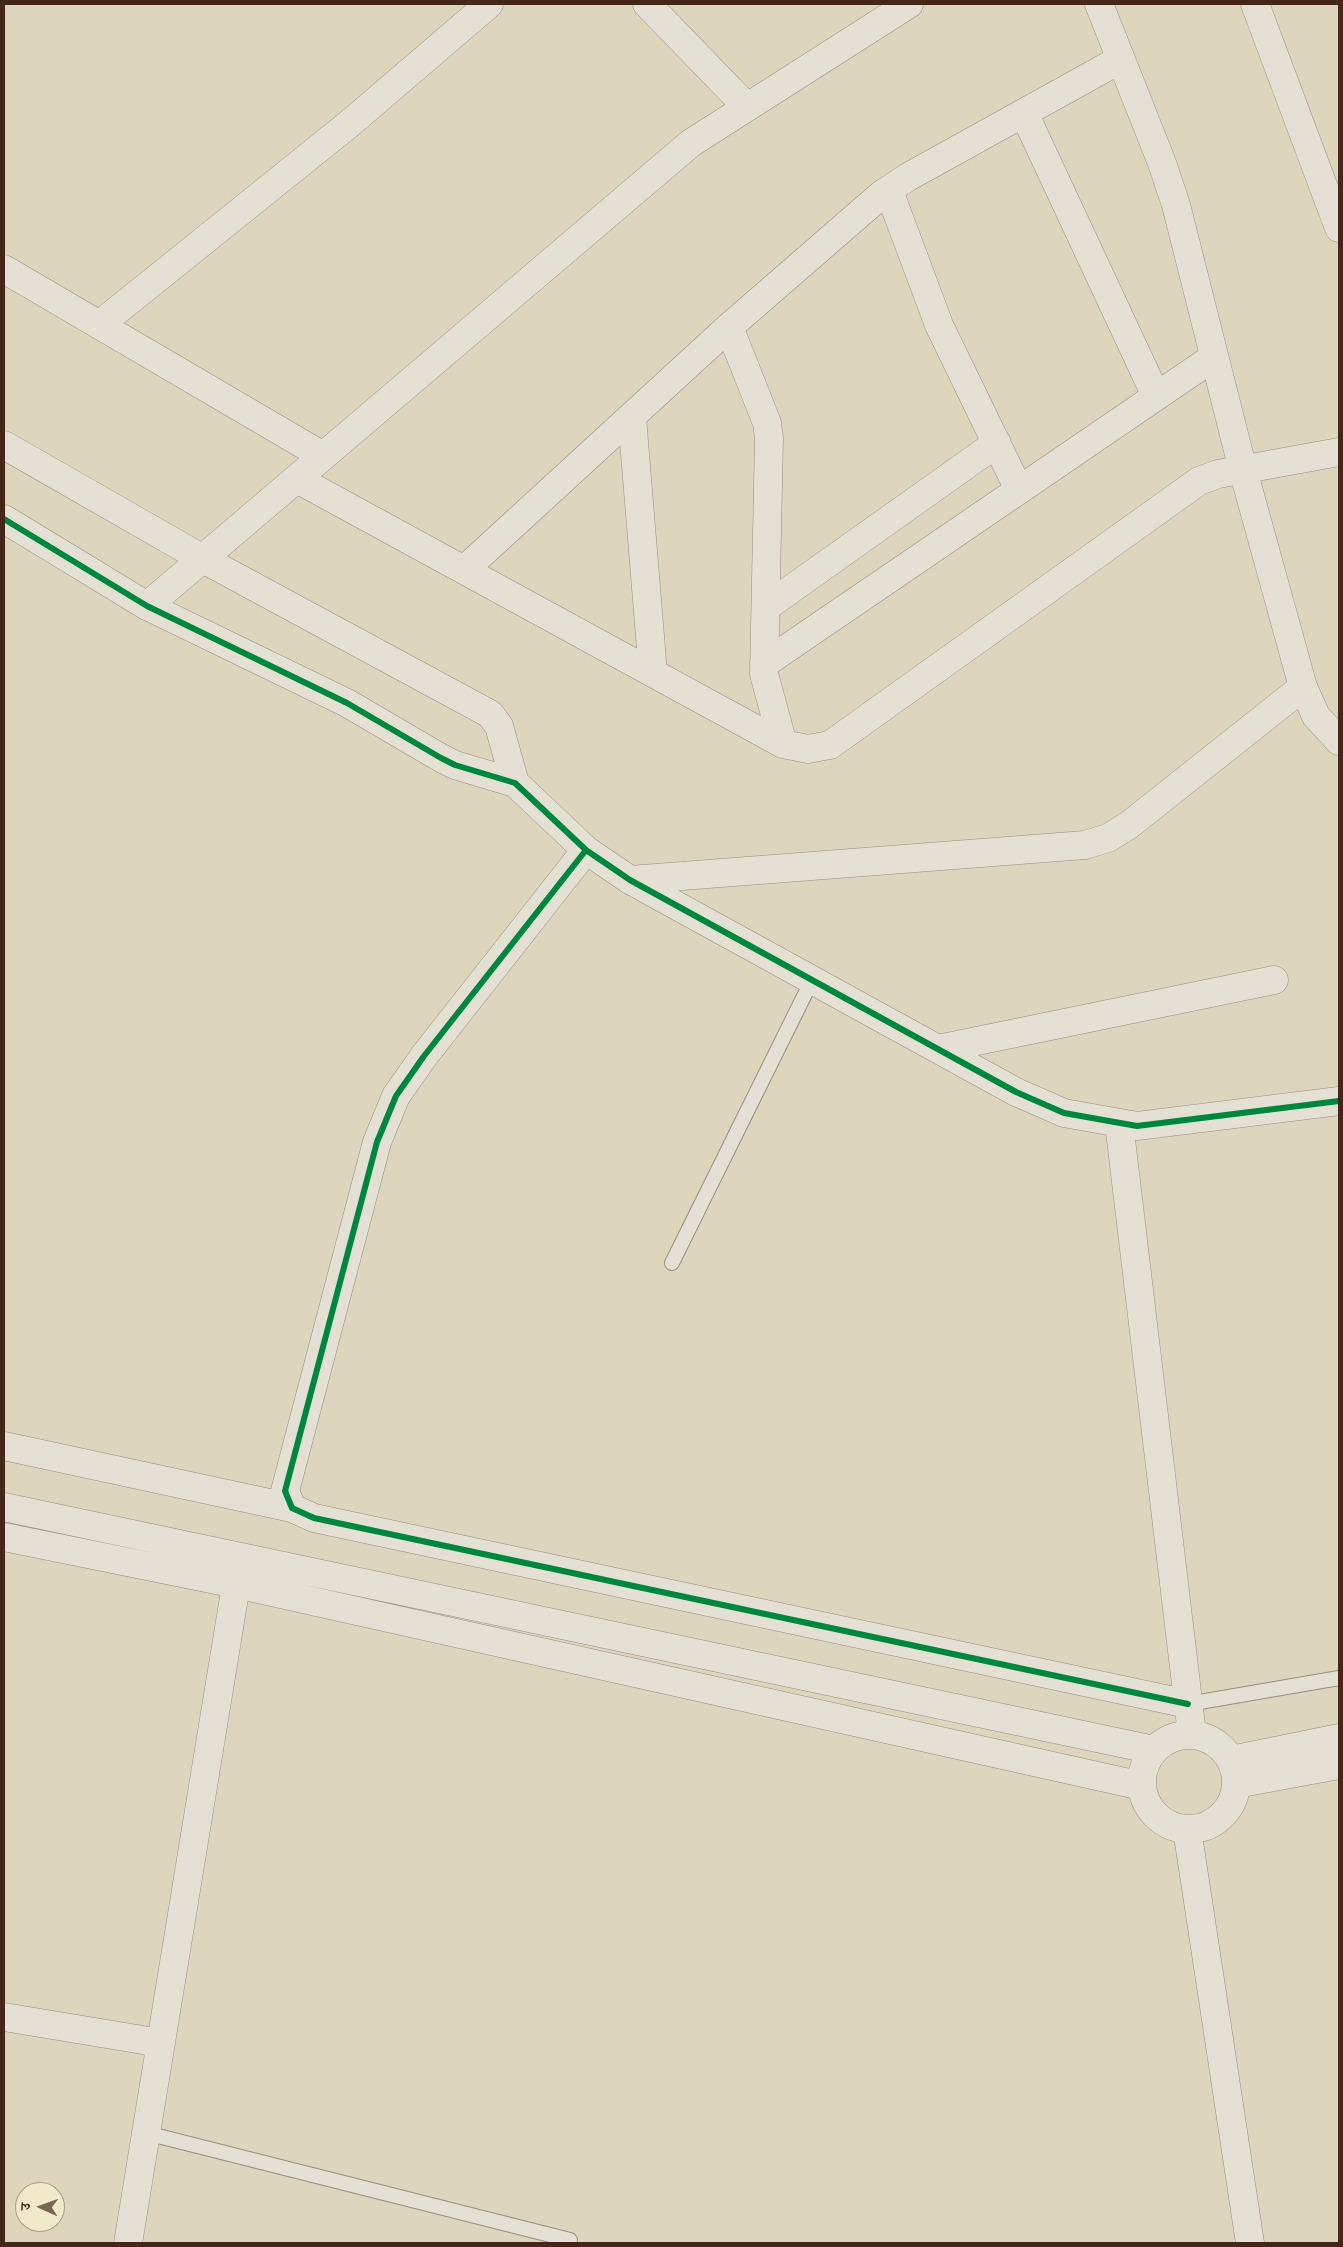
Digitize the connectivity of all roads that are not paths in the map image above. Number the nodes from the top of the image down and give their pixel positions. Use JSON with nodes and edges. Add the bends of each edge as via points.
{"nodes":[{"id":1,"x":489,"y":4,"type":"edge"},
{"id":2,"x":647,"y":4,"type":"edge"},
{"id":3,"x":909,"y":4,"type":"edge"},
{"id":4,"x":1099,"y":4,"type":"edge"},
{"id":5,"x":1259,"y":5,"type":"edge"},
{"id":6,"x":1121,"y":59,"type":"junction"},
{"id":7,"x":746,"y":107,"type":"junction"},
{"id":8,"x":1024,"y":113,"type":"junction"},
{"id":9,"x":888,"y":191,"type":"junction"},
{"id":10,"x":1339,"y":228,"type":"edge"},
{"id":11,"x":4,"y":270,"type":"edge"},
{"id":12,"x":98,"y":325,"type":"junction"},
{"id":13,"x":729,"y":327,"type":"junction"},
{"id":14,"x":1214,"y":357,"type":"junction"},
{"id":15,"x":1156,"y":396,"type":"junction"},
{"id":16,"x":632,"y":416,"type":"junction"},
{"id":17,"x":997,"y":443,"type":"junction"},
{"id":18,"x":4,"y":445,"type":"edge"},
{"id":19,"x":1339,"y":452,"type":"edge"},
{"id":20,"x":323,"y":456,"type":"junction"},
{"id":21,"x":1243,"y":470,"type":"junction"},
{"id":22,"x":297,"y":479,"type":"junction"},
{"id":23,"x":1020,"y":490,"type":"junction"},
{"id":24,"x":4,"y":519,"type":"edge"},
{"id":25,"x":203,"y":558,"type":"junction"},
{"id":26,"x":464,"y":570,"type":"junction"},
{"id":27,"x":147,"y":606,"type":"junction"},
{"id":28,"x":766,"y":607,"type":"junction"},
{"id":29,"x":764,"y":664,"type":"junction"},
{"id":30,"x":652,"y":672,"type":"junction"},
{"id":31,"x":1303,"y":687,"type":"junction"},
{"id":32,"x":1339,"y":741,"type":"edge"},
{"id":33,"x":783,"y":744,"type":"junction"},
{"id":34,"x":515,"y":783,"type":"junction"},
{"id":35,"x":586,"y":850,"type":"junction"},
{"id":36,"x":630,"y":880,"type":"junction"},
{"id":37,"x":812,"y":980,"type":"junction"},
{"id":38,"x":1274,"y":980,"type":"dead end"},
{"id":39,"x":938,"y":1049,"type":"junction"},
{"id":40,"x":1339,"y":1101,"type":"edge"},
{"id":41,"x":1118,"y":1123,"type":"junction"},
{"id":42,"x":672,"y":1263,"type":"dead end"},
{"id":43,"x":4,"y":1446,"type":"edge"},
{"id":44,"x":4,"y":1508,"type":"edge"},
{"id":45,"x":292,"y":1508,"type":"junction"},
{"id":46,"x":4,"y":1538,"type":"edge"},
{"id":47,"x":240,"y":1557,"type":"junction"},
{"id":48,"x":236,"y":1584,"type":"junction"},
{"id":49,"x":1339,"y":1678,"type":"edge"},
{"id":50,"x":1188,"y":1704,"type":"junction"},
{"id":51,"x":1192,"y":1734,"type":"junction"},
{"id":52,"x":1339,"y":1738,"type":"edge"},
{"id":53,"x":1154,"y":1750,"type":"junction"},
{"id":54,"x":1339,"y":1765,"type":"edge"},
{"id":55,"x":1233,"y":1772,"type":"junction"},
{"id":56,"x":1142,"y":1786,"type":"junction"},
{"id":57,"x":1187,"y":1829,"type":"junction"},
{"id":58,"x":4,"y":2017,"type":"edge"},
{"id":59,"x":161,"y":2042,"type":"junction"},
{"id":60,"x":146,"y":2133,"type":"junction"},
{"id":61,"x":570,"y":2240,"type":"dead end"},
{"id":62,"x":128,"y":2243,"type":"edge"},
{"id":63,"x":1250,"y":2243,"type":"edge"}],
"edges":[{"from":1,"to":12,"type":"street","via":[[348,124]]},
{"from":2,"to":7,"type":"street"},
{"from":3,"to":7,"type":"street"},
{"from":4,"to":6,"type":"street"},
{"from":5,"to":10,"type":"street"},
{"from":6,"to":8,"type":"street"},
{"from":6,"to":14,"type":"street","via":[[1176,205]]},
{"from":7,"to":20,"type":"street","via":[[691,143]]},
{"from":8,"to":9,"type":"street"},
{"from":8,"to":15,"type":"street"},
{"from":9,"to":13,"type":"street"},
{"from":9,"to":17,"type":"street","via":[[939,325]]},
{"from":11,"to":12,"type":"street"},
{"from":12,"to":20,"type":"street"},
{"from":13,"to":16,"type":"street"},
{"from":13,"to":28,"type":"street","via":[[767,423],[769,438]]},
{"from":14,"to":15,"type":"street"},
{"from":14,"to":21,"type":"street"},
{"from":15,"to":23,"type":"street"},
{"from":16,"to":26,"type":"street"},
{"from":16,"to":30,"type":"street"},
{"from":17,"to":23,"type":"street"},
{"from":17,"to":28,"type":"street"},
{"from":18,"to":25,"type":"street"},
{"from":19,"to":21,"type":"street"},
{"from":20,"to":22,"type":"street"},
{"from":21,"to":31,"type":"street"},
{"from":21,"to":33,"type":"street","via":[[1199,481],[830,745],[808,749]]},
{"from":22,"to":25,"type":"street"},
{"from":22,"to":26,"type":"street"},
{"from":23,"to":29,"type":"street"},
{"from":24,"to":27,"type":"street"},
{"from":25,"to":27,"type":"street"},
{"from":25,"to":34,"type":"street","via":[[490,714],[499,726]]},
{"from":26,"to":30,"type":"street"},
{"from":27,"to":34,"type":"street","via":[[347,703],[455,765]]},
{"from":28,"to":29,"type":"street"},
{"from":29,"to":33,"type":"street","via":[[766,684]]},
{"from":30,"to":33,"type":"street"},
{"from":31,"to":32,"type":"street","via":[[1316,716]]},
{"from":31,"to":36,"type":"street","via":[[1129,825],[1108,838],[1085,845]]},
{"from":34,"to":35,"type":"street"},
{"from":35,"to":36,"type":"street"},
{"from":35,"to":45,"type":"street","via":[[396,1096],[376,1142],[285,1491]]},
{"from":36,"to":37,"type":"street"},
{"from":37,"to":39,"type":"street"},
{"from":37,"to":42,"type":"lane"},
{"from":38,"to":39,"type":"street"},
{"from":39,"to":41,"type":"street","via":[[1016,1092],[1064,1113]]},
{"from":40,"to":41,"type":"street","via":[[1137,1126]]},
{"from":41,"to":50,"type":"street"},
{"from":43,"to":45,"type":"street"},
{"from":44,"to":47,"type":"street"},
{"from":45,"to":50,"type":"street","via":[[314,1518]]},
{"from":46,"to":48,"type":"street"},
{"from":47,"to":48,"type":"street"},
{"from":47,"to":53,"type":"street"},
{"from":48,"to":56,"type":"street"},
{"from":48,"to":59,"type":"street"},
{"from":49,"to":50,"type":"lane"},
{"from":50,"to":51,"type":"street"},
{"from":51,"to":53,"type":"street","via":[[1176,1736]]},
{"from":51,"to":55,"type":"street","via":[[1208,1738],[1222,1747]]},
{"from":52,"to":55,"type":"street"},
{"from":53,"to":56,"type":"street","via":[[1143,1771]]},
{"from":54,"to":55,"type":"street"},
{"from":55,"to":57,"type":"street","via":[[1235,1792],[1230,1806],[1220,1818],[1208,1825]]},
{"from":56,"to":57,"type":"street","via":[[1145,1800],[1153,1813],[1165,1823]]},
{"from":57,"to":63,"type":"street"},
{"from":58,"to":59,"type":"street"},
{"from":59,"to":60,"type":"street"},
{"from":60,"to":61,"type":"lane"},
{"from":60,"to":62,"type":"street"}]}
